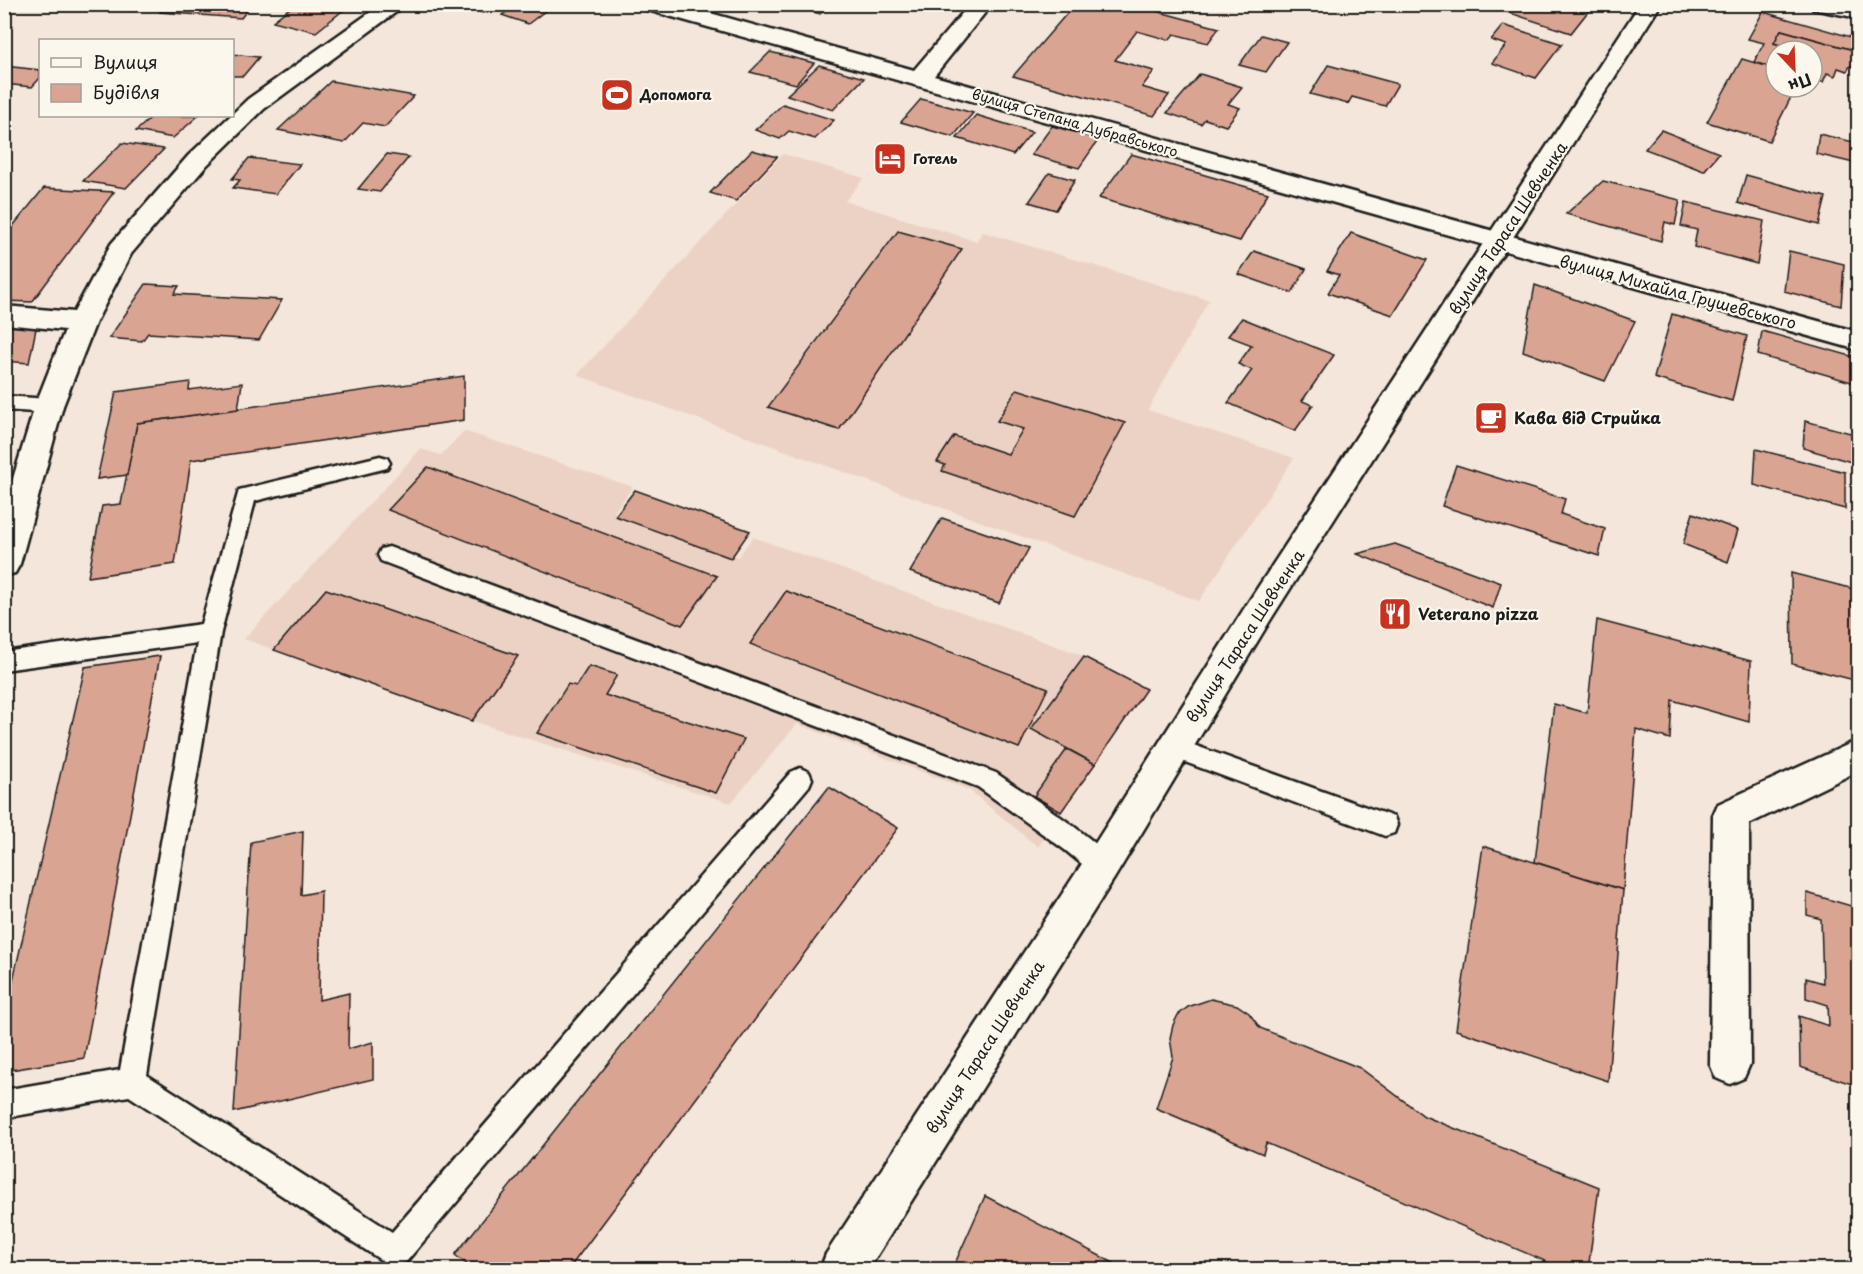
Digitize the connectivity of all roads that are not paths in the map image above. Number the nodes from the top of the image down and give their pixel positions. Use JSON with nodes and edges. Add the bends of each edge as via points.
{"nodes":[{"id":1,"x":398,"y":4,"type":"edge"},
{"id":2,"x":652,"y":4,"type":"edge"},
{"id":3,"x":982,"y":4,"type":"edge"},
{"id":4,"x":1651,"y":4,"type":"edge"},
{"id":5,"x":1821,"y":4,"type":"edge"},
{"id":6,"x":1858,"y":12,"type":"edge"},
{"id":7,"x":919,"y":79,"type":"junction"},
{"id":8,"x":1498,"y":242,"type":"junction"},
{"id":9,"x":4,"y":315,"type":"edge"},
{"id":10,"x":82,"y":322,"type":"junction"},
{"id":11,"x":1858,"y":341,"type":"edge"},
{"id":12,"x":4,"y":403,"type":"edge"},
{"id":13,"x":49,"y":406,"type":"junction"},
{"id":14,"x":380,"y":463,"type":"dead end"},
{"id":15,"x":389,"y":555,"type":"dead end"},
{"id":16,"x":4,"y":564,"type":"edge"},
{"id":17,"x":210,"y":632,"type":"junction"},
{"id":18,"x":4,"y":661,"type":"edge"},
{"id":19,"x":1174,"y":747,"type":"junction"},
{"id":20,"x":1858,"y":755,"type":"edge"},
{"id":21,"x":800,"y":779,"type":"dead end"},
{"id":22,"x":1385,"y":825,"type":"dead end"},
{"id":23,"x":1102,"y":866,"type":"junction"},
{"id":24,"x":1730,"y":1064,"type":"dead end"},
{"id":25,"x":132,"y":1082,"type":"junction"},
{"id":26,"x":4,"y":1104,"type":"edge"},
{"id":27,"x":842,"y":1269,"type":"edge"}],
"edges":[{"from":1,"to":10,"type":"street","via":[[256,104],[198,160],[120,250]]},
{"from":2,"to":7,"type":"street","name":"вулиця Степана Дубравського"},
{"from":3,"to":7,"type":"street"},
{"from":4,"to":8,"type":"street","name":"вулиця Тараса Шевченка"},
{"from":5,"to":6,"type":"street"},
{"from":7,"to":8,"type":"street","name":"вулиця Степана Дубравського"},
{"from":8,"to":11,"type":"street","name":"вулиця Михайла Грушевського"},
{"from":8,"to":19,"type":"street","name":"вулиця Тараса Шевченка"},
{"from":9,"to":10,"type":"street"},
{"from":10,"to":13,"type":"street"},
{"from":12,"to":13,"type":"lane"},
{"from":13,"to":16,"type":"street"},
{"from":14,"to":17,"type":"lane","via":[[246,495]]},
{"from":15,"to":23,"type":"lane","via":[[987,780]]},
{"from":17,"to":18,"type":"lane"},
{"from":17,"to":25,"type":"lane"},
{"from":19,"to":22,"type":"lane"},
{"from":19,"to":23,"type":"street","name":"вулиця Тараса Шевченка"},
{"from":20,"to":24,"type":"street","via":[[1731,814]]},
{"from":21,"to":25,"type":"lane","via":[[395,1251]]},
{"from":23,"to":27,"type":"street","name":"вулиця Тараса Шевченка"},
{"from":25,"to":26,"type":"lane"}]}
